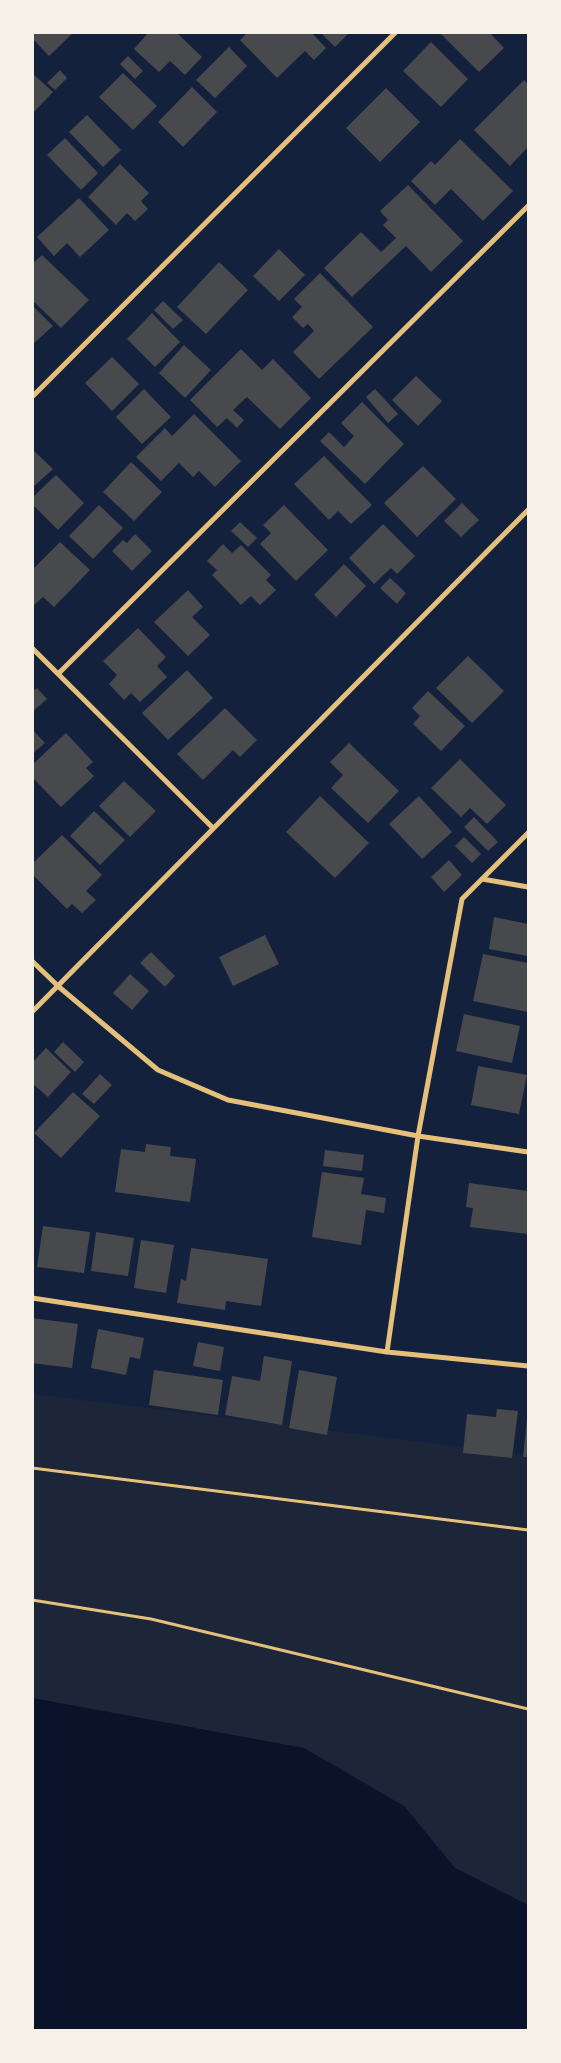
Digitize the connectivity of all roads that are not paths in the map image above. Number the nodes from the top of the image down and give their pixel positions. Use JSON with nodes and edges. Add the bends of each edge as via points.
{"nodes":[{"id":1,"x":396,"y":32,"type":"edge"},
{"id":2,"x":528,"y":206,"type":"edge"},
{"id":3,"x":32,"y":397,"type":"edge"},
{"id":4,"x":528,"y":510,"type":"edge"},
{"id":5,"x":32,"y":648,"type":"edge"},
{"id":6,"x":58,"y":674,"type":"junction"},
{"id":7,"x":213,"y":828,"type":"junction"},
{"id":8,"x":528,"y":833,"type":"edge"},
{"id":9,"x":482,"y":879,"type":"junction"},
{"id":10,"x":528,"y":887,"type":"edge"},
{"id":11,"x":32,"y":961,"type":"edge"},
{"id":12,"x":59,"y":987,"type":"junction"},
{"id":13,"x":32,"y":1012,"type":"edge"},
{"id":14,"x":418,"y":1136,"type":"junction"},
{"id":15,"x":528,"y":1152,"type":"edge"},
{"id":16,"x":32,"y":1298,"type":"edge"},
{"id":17,"x":387,"y":1352,"type":"junction"},
{"id":18,"x":528,"y":1366,"type":"edge"}],
"edges":[{"from":1,"to":3,"type":"street"},
{"from":2,"to":6,"type":"street"},
{"from":4,"to":7,"type":"street"},
{"from":5,"to":6,"type":"street"},
{"from":6,"to":7,"type":"street"},
{"from":7,"to":12,"type":"street"},
{"from":8,"to":9,"type":"street"},
{"from":9,"to":10,"type":"street"},
{"from":9,"to":14,"type":"street","via":[[462,899]]},
{"from":11,"to":12,"type":"street"},
{"from":12,"to":13,"type":"street"},
{"from":12,"to":14,"type":"street","via":[[158,1070],[228,1100]]},
{"from":14,"to":15,"type":"street"},
{"from":14,"to":17,"type":"street"},
{"from":16,"to":17,"type":"street"},
{"from":17,"to":18,"type":"street"}]}
